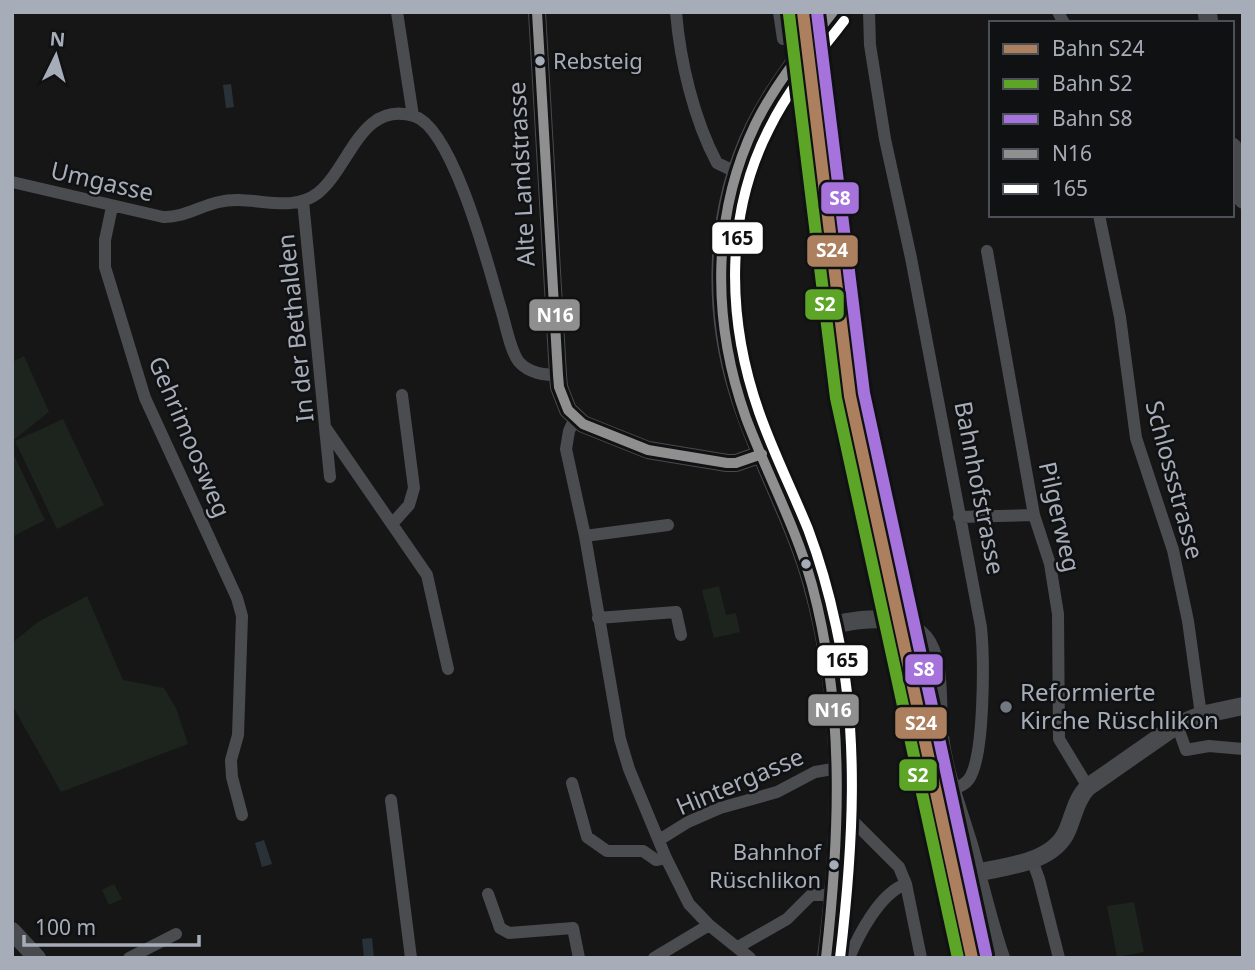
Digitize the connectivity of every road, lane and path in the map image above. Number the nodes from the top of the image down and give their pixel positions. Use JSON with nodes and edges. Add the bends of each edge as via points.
{"nodes":[{"id":1,"x":397,"y":12,"type":"edge"},
{"id":2,"x":537,"y":12,"type":"edge"},
{"id":3,"x":676,"y":12,"type":"edge"},
{"id":4,"x":779,"y":12,"type":"edge"},
{"id":5,"x":833,"y":12,"type":"edge"},
{"id":6,"x":869,"y":12,"type":"edge"},
{"id":7,"x":783,"y":39,"type":"dead end"},
{"id":8,"x":413,"y":116,"type":"junction"},
{"id":9,"x":736,"y":172,"type":"junction"},
{"id":10,"x":1235,"y":174,"type":"edge"},
{"id":11,"x":12,"y":182,"type":"edge"},
{"id":12,"x":1243,"y":199,"type":"edge"},
{"id":13,"x":303,"y":201,"type":"junction"},
{"id":14,"x":112,"y":207,"type":"junction"},
{"id":15,"x":1099,"y":217,"type":"edge"},
{"id":16,"x":986,"y":251,"type":"dead end"},
{"id":17,"x":558,"y":375,"type":"junction"},
{"id":18,"x":402,"y":395,"type":"dead end"},
{"id":19,"x":575,"y":418,"type":"junction"},
{"id":20,"x":325,"y":427,"type":"junction"},
{"id":21,"x":762,"y":454,"type":"junction"},
{"id":22,"x":330,"y":477,"type":"dead end"},
{"id":23,"x":1034,"y":514,"type":"junction"},
{"id":24,"x":960,"y":517,"type":"junction"},
{"id":25,"x":392,"y":524,"type":"junction"},
{"id":26,"x":668,"y":525,"type":"dead end"},
{"id":27,"x":585,"y":536,"type":"junction"},
{"id":28,"x":598,"y":618,"type":"junction"},
{"id":29,"x":823,"y":627,"type":"junction"},
{"id":30,"x":681,"y":635,"type":"dead end"},
{"id":31,"x":448,"y":669,"type":"dead end"},
{"id":32,"x":1243,"y":706,"type":"edge"},
{"id":33,"x":1201,"y":715,"type":"junction"},
{"id":34,"x":1177,"y":725,"type":"junction"},
{"id":35,"x":1243,"y":748,"type":"edge"},
{"id":36,"x":839,"y":768,"type":"junction"},
{"id":37,"x":572,"y":783,"type":"dead end"},
{"id":38,"x":1088,"y":787,"type":"junction"},
{"id":39,"x":951,"y":790,"type":"junction"},
{"id":40,"x":391,"y":800,"type":"dead end"},
{"id":41,"x":242,"y":815,"type":"dead end"},
{"id":42,"x":838,"y":816,"type":"junction"},
{"id":43,"x":659,"y":841,"type":"junction"},
{"id":44,"x":666,"y":859,"type":"junction"},
{"id":45,"x":1032,"y":860,"type":"junction"},
{"id":46,"x":976,"y":873,"type":"junction"},
{"id":47,"x":906,"y":884,"type":"junction"},
{"id":48,"x":488,"y":894,"type":"dead end"},
{"id":49,"x":832,"y":895,"type":"junction"},
{"id":50,"x":709,"y":925,"type":"junction"},
{"id":51,"x":12,"y":931,"type":"edge"},
{"id":52,"x":176,"y":934,"type":"dead end"},
{"id":53,"x":738,"y":947,"type":"junction"},
{"id":54,"x":37,"y":958,"type":"edge"},
{"id":55,"x":129,"y":958,"type":"edge"},
{"id":56,"x":411,"y":958,"type":"edge"},
{"id":57,"x":579,"y":958,"type":"edge"},
{"id":58,"x":654,"y":958,"type":"edge"},
{"id":59,"x":750,"y":958,"type":"edge"},
{"id":60,"x":826,"y":958,"type":"edge"},
{"id":61,"x":849,"y":958,"type":"edge"},
{"id":62,"x":921,"y":958,"type":"edge"},
{"id":63,"x":1001,"y":958,"type":"edge"},
{"id":64,"x":1059,"y":958,"type":"edge"}],
"edges":[{"from":1,"to":8,"type":"street"},
{"from":2,"to":17,"type":"street","name":"Alte Landstrasse"},
{"from":3,"to":9,"type":"street","via":[[697,119],[717,163]]},
{"from":4,"to":7,"type":"street"},
{"from":5,"to":9,"type":"street","via":[[780,83],[755,125]]},
{"from":6,"to":24,"type":"street","name":"Bahnhofstrasse","via":[[885,139]]},
{"from":8,"to":13,"type":"street","via":[[391,114],[377,119],[333,179]]},
{"from":8,"to":17,"type":"street","via":[[427,123],[451,163],[482,243],[517,359],[533,372]]},
{"from":9,"to":21,"type":"street","via":[[723,239],[720,299],[738,393]]},
{"from":10,"to":12,"type":"main road"},
{"from":11,"to":14,"type":"street","name":"Umgasse"},
{"from":13,"to":14,"type":"street","name":"Umgasse","via":[[220,202],[171,218]]},
{"from":13,"to":20,"type":"street","name":"In der Bethalden"},
{"from":14,"to":41,"type":"street","name":"Gehrimoosweg","via":[[105,267],[145,398],[242,616],[238,735],[231,760]]},
{"from":15,"to":33,"type":"street","name":"Schlossstrasse","via":[[1121,317],[1136,438],[1173,550]]},
{"from":16,"to":23,"type":"street","name":"Pilgerweg"},
{"from":17,"to":19,"type":"street","name":"Alte Landstrasse","via":[[568,410]]},
{"from":18,"to":25,"type":"street","via":[[414,488],[409,505]]},
{"from":19,"to":21,"type":"street","via":[[648,450],[671,455],[736,463]]},
{"from":19,"to":27,"type":"street","via":[[566,449]]},
{"from":20,"to":22,"type":"street"},
{"from":20,"to":25,"type":"street","name":"In der Bethalden"},
{"from":21,"to":29,"type":"street","via":[[806,564]]},
{"from":23,"to":24,"type":"street"},
{"from":23,"to":38,"type":"street","name":"Pilgerweg","via":[[1050,564],[1058,614],[1059,739]]},
{"from":24,"to":39,"type":"street","name":"Bahnhofstrasse","via":[[981,628],[984,691],[971,775]]},
{"from":25,"to":31,"type":"street","name":"In der Bethalden","via":[[427,575]]},
{"from":26,"to":27,"type":"street"},
{"from":27,"to":28,"type":"street"},
{"from":28,"to":30,"type":"street","via":[[676,612]]},
{"from":28,"to":43,"type":"street","via":[[620,739]]},
{"from":29,"to":36,"type":"street"},
{"from":29,"to":39,"type":"street","via":[[884,620],[905,625],[926,641],[934,661],[938,725]]},
{"from":32,"to":33,"type":"street"},
{"from":33,"to":34,"type":"street"},
{"from":34,"to":35,"type":"street","via":[[1186,750]]},
{"from":34,"to":38,"type":"street"},
{"from":36,"to":42,"type":"street"},
{"from":36,"to":43,"type":"street","name":"Hintergasse","via":[[815,772],[777,792],[720,808]]},
{"from":37,"to":44,"type":"street","via":[[587,837],[607,851],[643,851],[656,860]]},
{"from":38,"to":45,"type":"street","via":[[1076,804],[1065,836],[1054,849]]},
{"from":39,"to":46,"type":"street"},
{"from":40,"to":56,"type":"street"},
{"from":42,"to":47,"type":"street","via":[[855,823],[888,853]]},
{"from":42,"to":49,"type":"street"},
{"from":43,"to":44,"type":"street"},
{"from":44,"to":50,"type":"street","via":[[689,904]]},
{"from":45,"to":46,"type":"street"},
{"from":45,"to":64,"type":"street"},
{"from":46,"to":63,"type":"street"},
{"from":47,"to":61,"type":"street","via":[[880,905]]},
{"from":47,"to":62,"type":"street"},
{"from":48,"to":57,"type":"street","via":[[500,928],[509,933],[573,928]]},
{"from":49,"to":53,"type":"street","via":[[811,895],[787,919]]},
{"from":49,"to":60,"type":"street"},
{"from":50,"to":53,"type":"street"},
{"from":50,"to":58,"type":"street"},
{"from":51,"to":54,"type":"street"},
{"from":52,"to":55,"type":"street"},
{"from":53,"to":59,"type":"street"}]}
